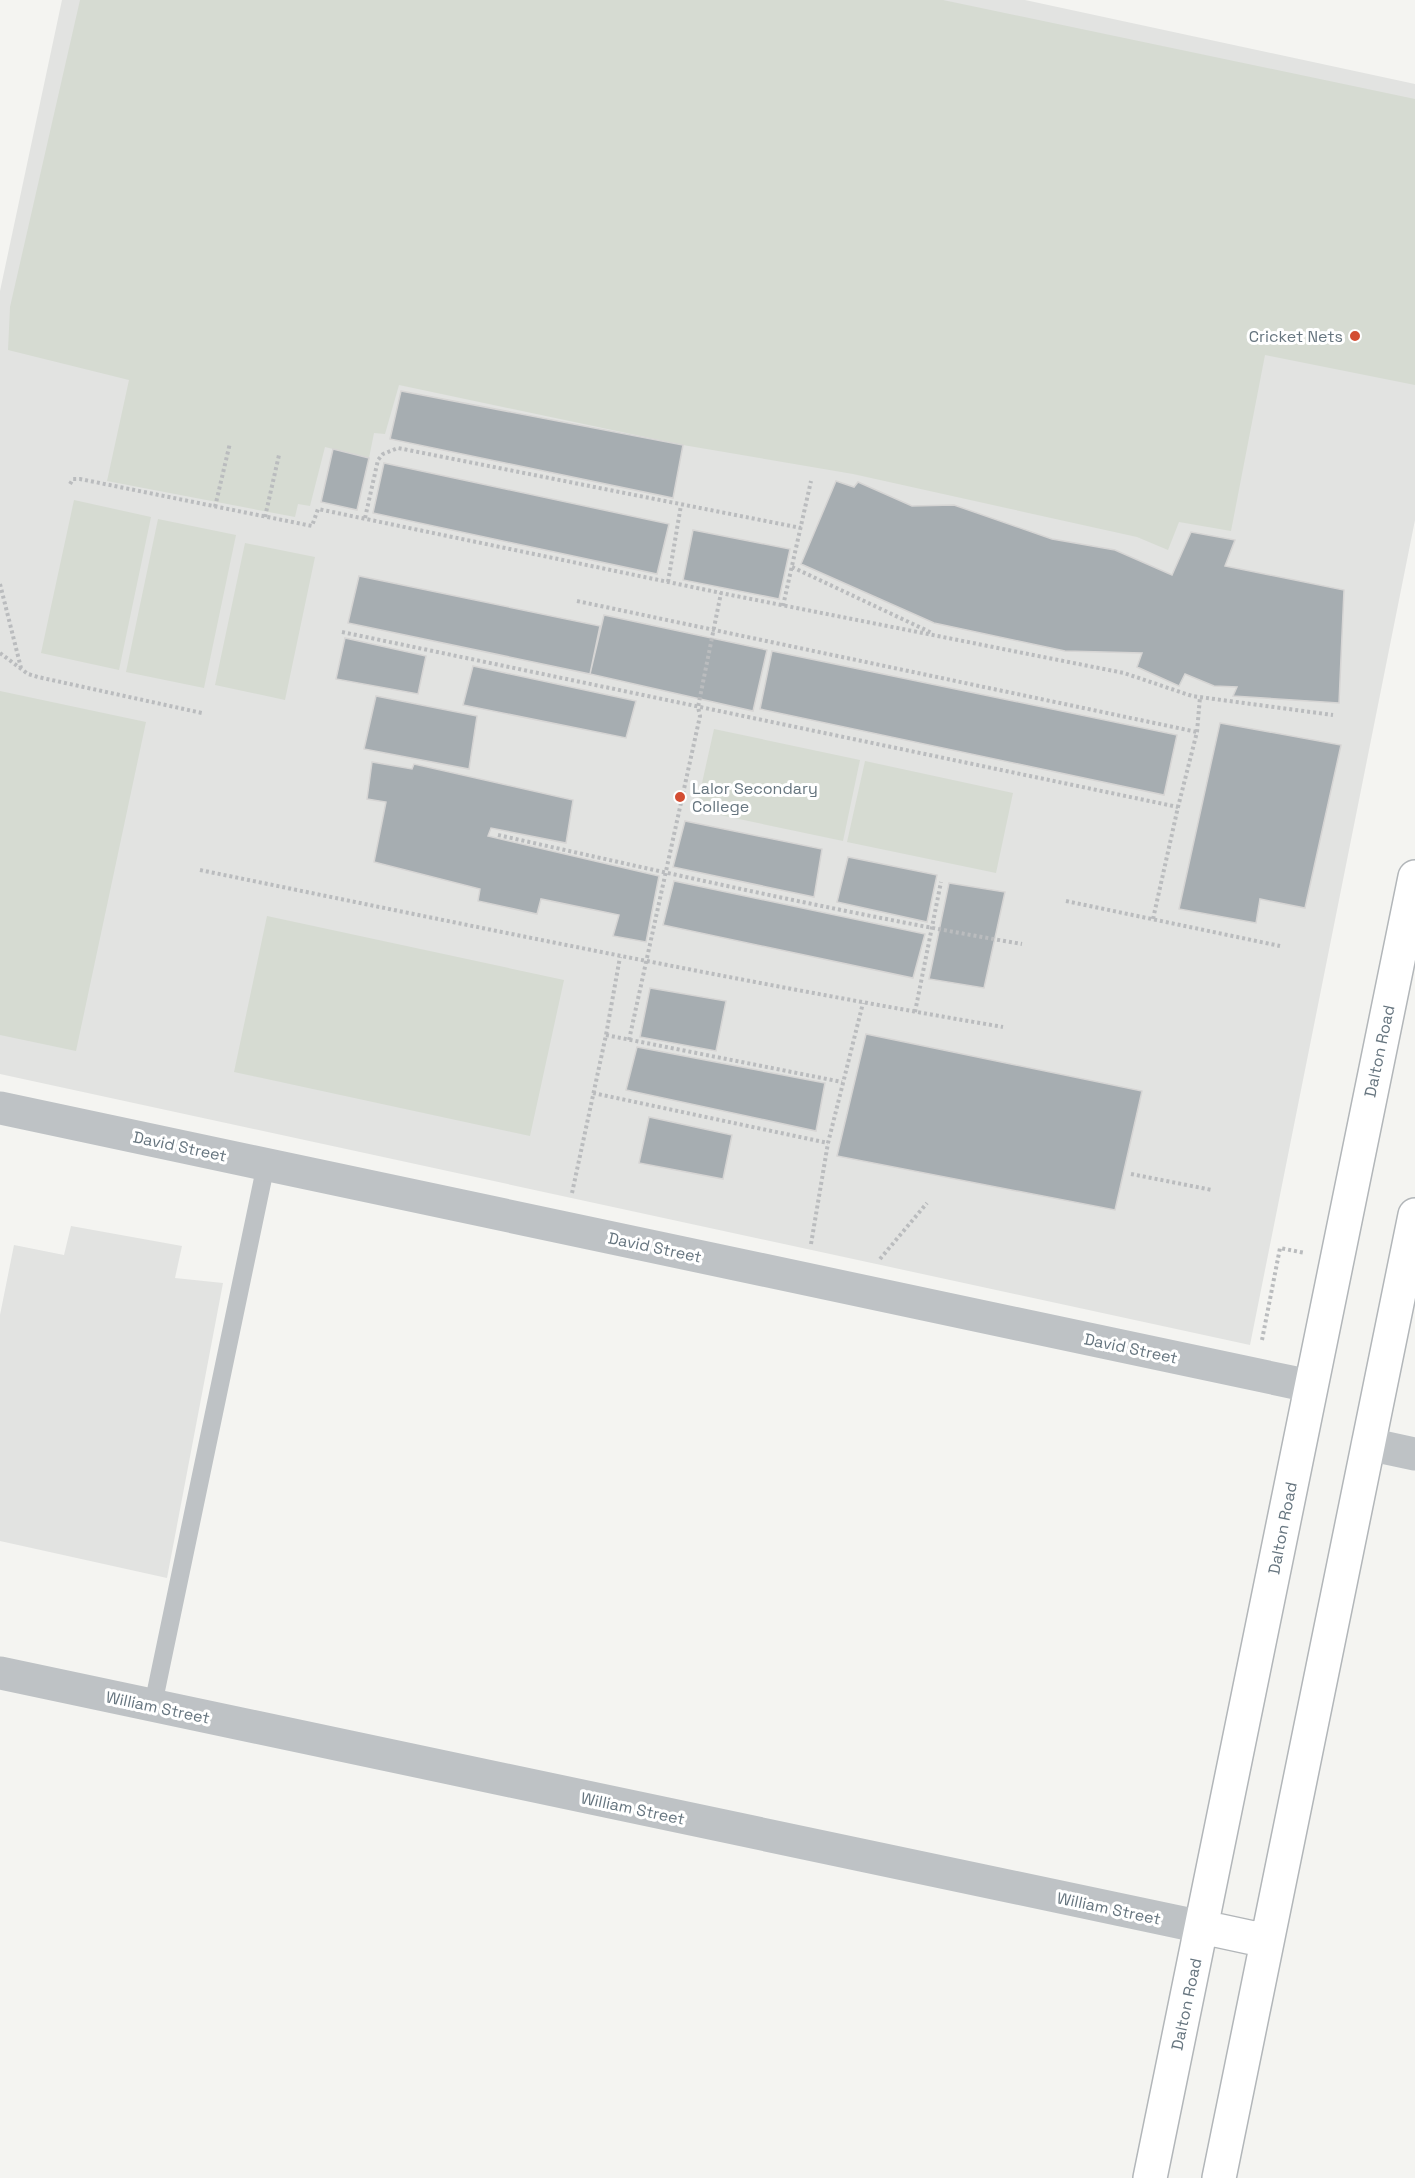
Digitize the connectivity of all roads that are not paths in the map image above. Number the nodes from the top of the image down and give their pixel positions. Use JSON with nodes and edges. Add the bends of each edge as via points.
{"nodes":[{"id":1,"x":1415,"y":877,"type":"edge"},
{"id":2,"x":1403,"y":993,"type":"edge"},
{"id":3,"x":0,"y":1108,"type":"edge"},
{"id":4,"x":267,"y":1164,"type":"junction"},
{"id":5,"x":1415,"y":1215,"type":"edge"},
{"id":6,"x":1310,"y":1386,"type":"junction"},
{"id":7,"x":1368,"y":1444,"type":"junction"},
{"id":8,"x":1415,"y":1454,"type":"edge"},
{"id":9,"x":0,"y":1673,"type":"edge"},
{"id":10,"x":153,"y":1706,"type":"junction"},
{"id":11,"x":1202,"y":1928,"type":"junction"},
{"id":12,"x":1267,"y":1941,"type":"junction"},
{"id":13,"x":1150,"y":2178,"type":"edge"},
{"id":14,"x":1219,"y":2178,"type":"edge"}],
"edges":[{"from":1,"to":2,"type":"main road","name":"Dalton Road"},
{"from":2,"to":6,"type":"main road","name":"Dalton Road"},
{"from":3,"to":4,"type":"street","name":"David Street"},
{"from":4,"to":6,"type":"street","name":"David Street"},
{"from":4,"to":10,"type":"lane"},
{"from":5,"to":7,"type":"main road"},
{"from":6,"to":11,"type":"main road","name":"Dalton Road"},
{"from":7,"to":8,"type":"street"},
{"from":7,"to":12,"type":"main road"},
{"from":9,"to":10,"type":"street","name":"William Street"},
{"from":10,"to":11,"type":"street","name":"William Street"},
{"from":11,"to":12,"type":"main road","name":"William Street"},
{"from":11,"to":13,"type":"main road","name":"Dalton Road"},
{"from":12,"to":14,"type":"main road"}]}
